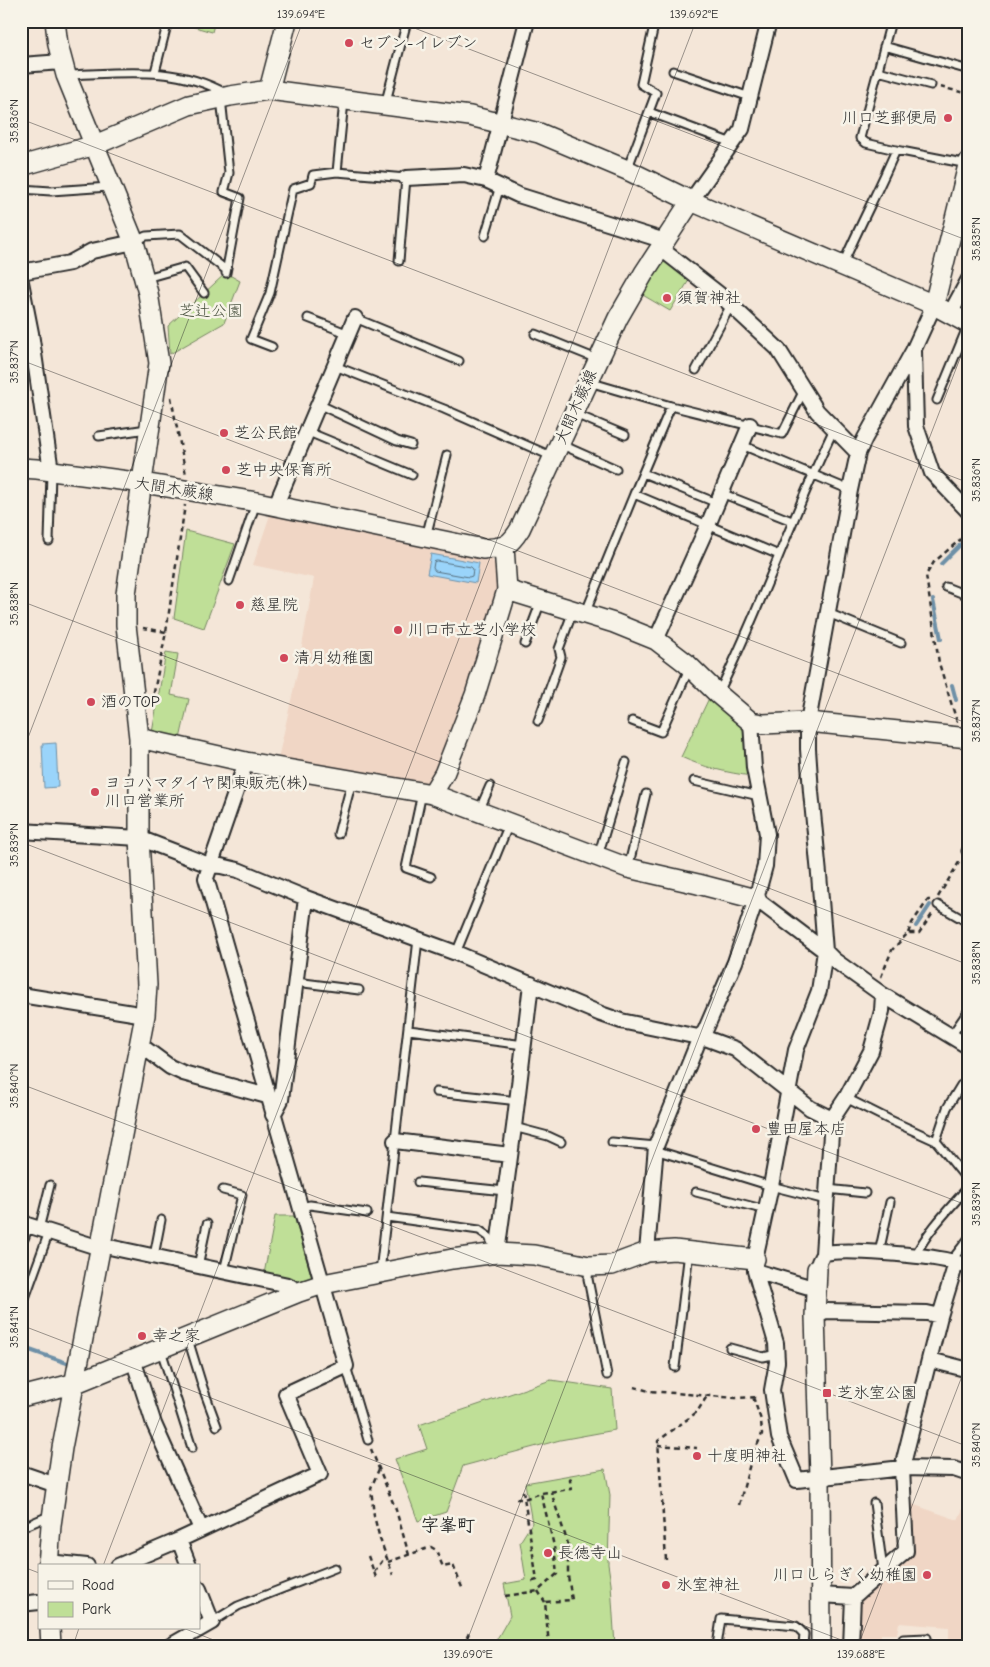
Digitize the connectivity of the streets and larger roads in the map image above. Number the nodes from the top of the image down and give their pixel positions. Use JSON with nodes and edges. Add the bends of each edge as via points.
{"nodes":[{"id":1,"x":55,"y":21,"type":"edge"},
{"id":2,"x":287,"y":21,"type":"edge"},
{"id":3,"x":527,"y":21,"type":"edge"},
{"id":4,"x":769,"y":21,"type":"edge"},
{"id":5,"x":21,"y":65,"type":"edge"},
{"id":6,"x":64,"y":68,"type":"junction"},
{"id":7,"x":269,"y":90,"type":"junction"},
{"id":8,"x":501,"y":122,"type":"junction"},
{"id":9,"x":95,"y":145,"type":"junction"},
{"id":10,"x":968,"y":162,"type":"edge"},
{"id":11,"x":21,"y":166,"type":"edge"},
{"id":12,"x":406,"y":178,"type":"road end"},
{"id":13,"x":486,"y":180,"type":"junction"},
{"id":14,"x":691,"y":201,"type":"junction"},
{"id":15,"x":134,"y":242,"type":"junction"},
{"id":16,"x":662,"y":244,"type":"junction"},
{"id":17,"x":21,"y":272,"type":"edge"},
{"id":18,"x":969,"y":279,"type":"edge"},
{"id":19,"x":21,"y":282,"type":"edge"},
{"id":20,"x":942,"y":309,"type":"junction"},
{"id":21,"x":355,"y":318,"type":"road end"},
{"id":22,"x":969,"y":324,"type":"edge"},
{"id":23,"x":26,"y":333,"type":"edge"},
{"id":24,"x":914,"y":351,"type":"junction"},
{"id":25,"x":750,"y":425,"type":"road end"},
{"id":26,"x":858,"y":453,"type":"junction"},
{"id":27,"x":21,"y":468,"type":"edge"},
{"id":28,"x":51,"y":471,"type":"junction"},
{"id":29,"x":143,"y":483,"type":"junction"},
{"id":30,"x":275,"y":506,"type":"junction"},
{"id":31,"x":969,"y":512,"type":"edge"},
{"id":32,"x":504,"y":547,"type":"junction"},
{"id":33,"x":507,"y":590,"type":"junction"},
{"id":34,"x":656,"y":640,"type":"junction"},
{"id":35,"x":751,"y":722,"type":"junction"},
{"id":36,"x":808,"y":722,"type":"junction"},
{"id":37,"x":966,"y":737,"type":"edge"},
{"id":38,"x":139,"y":738,"type":"junction"},
{"id":39,"x":246,"y":762,"type":"junction"},
{"id":40,"x":427,"y":793,"type":"junction"},
{"id":41,"x":21,"y":831,"type":"edge"},
{"id":42,"x":139,"y":838,"type":"junction"},
{"id":43,"x":209,"y":865,"type":"junction"},
{"id":44,"x":306,"y":898,"type":"junction"},
{"id":45,"x":756,"y":899,"type":"junction"},
{"id":46,"x":825,"y":951,"type":"junction"},
{"id":47,"x":531,"y":984,"type":"junction"},
{"id":48,"x":21,"y":995,"type":"edge"},
{"id":49,"x":883,"y":995,"type":"junction"},
{"id":50,"x":144,"y":1015,"type":"junction"},
{"id":51,"x":700,"y":1037,"type":"junction"},
{"id":52,"x":139,"y":1044,"type":"junction"},
{"id":53,"x":969,"y":1047,"type":"edge"},
{"id":54,"x":788,"y":1090,"type":"junction"},
{"id":55,"x":267,"y":1096,"type":"junction"},
{"id":56,"x":273,"y":1115,"type":"junction"},
{"id":57,"x":832,"y":1119,"type":"junction"},
{"id":58,"x":395,"y":1141,"type":"road end"},
{"id":59,"x":510,"y":1155,"type":"junction"},
{"id":60,"x":31,"y":1229,"type":"edge"},
{"id":61,"x":100,"y":1246,"type":"junction"},
{"id":62,"x":647,"y":1252,"type":"junction"},
{"id":63,"x":497,"y":1253,"type":"junction"},
{"id":64,"x":820,"y":1262,"type":"junction"},
{"id":65,"x":958,"y":1263,"type":"edge"},
{"id":66,"x":754,"y":1265,"type":"junction"},
{"id":67,"x":322,"y":1284,"type":"junction"},
{"id":68,"x":816,"y":1289,"type":"junction"},
{"id":69,"x":299,"y":1292,"type":"junction"},
{"id":70,"x":815,"y":1316,"type":"junction"},
{"id":71,"x":940,"y":1316,"type":"junction"},
{"id":72,"x":134,"y":1359,"type":"junction"},
{"id":73,"x":930,"y":1360,"type":"junction"},
{"id":74,"x":969,"y":1370,"type":"edge"},
{"id":75,"x":76,"y":1383,"type":"junction"},
{"id":76,"x":21,"y":1397,"type":"edge"},
{"id":77,"x":902,"y":1468,"type":"junction"},
{"id":78,"x":21,"y":1473,"type":"edge"},
{"id":79,"x":969,"y":1474,"type":"edge"},
{"id":80,"x":820,"y":1477,"type":"junction"},
{"id":81,"x":56,"y":1486,"type":"junction"},
{"id":82,"x":201,"y":1529,"type":"junction"},
{"id":83,"x":179,"y":1540,"type":"junction"},
{"id":84,"x":48,"y":1564,"type":"edge"},
{"id":85,"x":123,"y":1564,"type":"edge"},
{"id":86,"x":188,"y":1564,"type":"edge"},
{"id":87,"x":200,"y":1592,"type":"edge"},
{"id":88,"x":821,"y":1595,"type":"junction"},
{"id":89,"x":852,"y":1597,"type":"junction"},
{"id":90,"x":38,"y":1602,"type":"edge"},
{"id":91,"x":21,"y":1604,"type":"edge"},
{"id":92,"x":200,"y":1629,"type":"edge"},
{"id":93,"x":50,"y":1630,"type":"edge"},
{"id":94,"x":198,"y":1630,"type":"edge"},
{"id":95,"x":51,"y":1646,"type":"edge"},
{"id":96,"x":170,"y":1646,"type":"edge"},
{"id":97,"x":822,"y":1646,"type":"edge"},
{"id":98,"x":851,"y":1646,"type":"edge"}],
"edges":[{"from":1,"to":6,"type":"street"},
{"from":2,"to":7,"type":"street"},
{"from":3,"to":8,"type":"street"},
{"from":4,"to":14,"type":"street","via":[[742,129]]},
{"from":5,"to":6,"type":"street"},
{"from":6,"to":9,"type":"street"},
{"from":7,"to":8,"type":"street"},
{"from":7,"to":9,"type":"street","via":[[189,105]]},
{"from":8,"to":13,"type":"street"},
{"from":8,"to":14,"type":"street","via":[[539,133]]},
{"from":9,"to":11,"type":"street"},
{"from":9,"to":15,"type":"street"},
{"from":10,"to":20,"type":"street"},
{"from":12,"to":13,"type":"street","via":[[464,175]]},
{"from":13,"to":16,"type":"street","via":[[518,195]]},
{"from":14,"to":16,"type":"street","name":"大間木蕨線"},
{"from":14,"to":20,"type":"street"},
{"from":15,"to":17,"type":"street","via":[[92,251],[70,263]]},
{"from":15,"to":29,"type":"street","via":[[148,293],[159,363]]},
{"from":16,"to":26,"type":"street","via":[[778,349],[817,411]]},
{"from":16,"to":32,"type":"street","name":"大間木蕨線","via":[[626,303],[520,529]]},
{"from":18,"to":20,"type":"street"},
{"from":19,"to":23,"type":"street"},
{"from":20,"to":22,"type":"street"},
{"from":20,"to":24,"type":"street"},
{"from":21,"to":30,"type":"street"},
{"from":23,"to":28,"type":"street"},
{"from":24,"to":26,"type":"street"},
{"from":24,"to":31,"type":"street","via":[[916,426],[932,473]]},
{"from":25,"to":34,"type":"street"},
{"from":26,"to":36,"type":"street"},
{"from":27,"to":28,"type":"street","name":"大間木蕨線"},
{"from":28,"to":29,"type":"street","name":"大間木蕨線"},
{"from":29,"to":30,"type":"street","name":"大間木蕨線"},
{"from":29,"to":38,"type":"street","via":[[126,594],[126,626]]},
{"from":30,"to":32,"type":"street","name":"大間木蕨線","via":[[483,549]]},
{"from":32,"to":33,"type":"street"},
{"from":33,"to":34,"type":"street","via":[[614,623]]},
{"from":33,"to":40,"type":"street","via":[[475,695],[444,774]]},
{"from":34,"to":35,"type":"street","via":[[690,666]]},
{"from":35,"to":36,"type":"street"},
{"from":35,"to":45,"type":"street","via":[[754,768],[767,834],[765,866]]},
{"from":36,"to":37,"type":"street"},
{"from":36,"to":46,"type":"street"},
{"from":38,"to":39,"type":"street"},
{"from":38,"to":42,"type":"street"},
{"from":39,"to":40,"type":"street"},
{"from":39,"to":43,"type":"street"},
{"from":40,"to":45,"type":"street","via":[[628,868]]},
{"from":41,"to":42,"type":"street"},
{"from":42,"to":43,"type":"street"},
{"from":42,"to":50,"type":"street","via":[[147,985]]},
{"from":43,"to":44,"type":"street","via":[[238,870]]},
{"from":43,"to":55,"type":"street","via":[[206,878]]},
{"from":44,"to":47,"type":"street"},
{"from":44,"to":56,"type":"street","via":[[281,1100]]},
{"from":45,"to":46,"type":"street"},
{"from":45,"to":51,"type":"street","via":[[735,962]]},
{"from":46,"to":49,"type":"street"},
{"from":46,"to":54,"type":"street","via":[[819,991],[796,1050]]},
{"from":47,"to":51,"type":"street","via":[[601,1014]]},
{"from":47,"to":59,"type":"street"},
{"from":48,"to":50,"type":"street"},
{"from":49,"to":53,"type":"street"},
{"from":49,"to":57,"type":"street","via":[[871,1051]]},
{"from":50,"to":52,"type":"street"},
{"from":51,"to":54,"type":"street","via":[[735,1050]]},
{"from":51,"to":62,"type":"street","via":[[655,1148]]},
{"from":52,"to":55,"type":"street","via":[[170,1067]]},
{"from":52,"to":61,"type":"street"},
{"from":54,"to":57,"type":"street","via":[[810,1108]]},
{"from":54,"to":66,"type":"street"},
{"from":55,"to":56,"type":"street"},
{"from":56,"to":67,"type":"street"},
{"from":57,"to":64,"type":"street"},
{"from":58,"to":59,"type":"street"},
{"from":59,"to":63,"type":"street"},
{"from":60,"to":61,"type":"street"},
{"from":61,"to":69,"type":"street","via":[[288,1285]]},
{"from":61,"to":75,"type":"street"},
{"from":62,"to":63,"type":"street","via":[[612,1265],[590,1266],[534,1255]]},
{"from":62,"to":66,"type":"street","via":[[674,1250]]},
{"from":63,"to":67,"type":"street"},
{"from":64,"to":65,"type":"street","via":[[828,1252],[915,1256]]},
{"from":64,"to":68,"type":"street"},
{"from":65,"to":71,"type":"street"},
{"from":66,"to":68,"type":"street"},
{"from":66,"to":80,"type":"street","via":[[776,1343],[778,1362],[772,1390],[779,1437],[797,1480]]},
{"from":67,"to":69,"type":"street"},
{"from":67,"to":82,"type":"street","via":[[346,1366],[286,1394],[320,1474]]},
{"from":68,"to":70,"type":"street"},
{"from":69,"to":72,"type":"street"},
{"from":70,"to":71,"type":"street","via":[[826,1311],[927,1312]]},
{"from":70,"to":80,"type":"street"},
{"from":71,"to":73,"type":"street"},
{"from":72,"to":75,"type":"street"},
{"from":72,"to":82,"type":"street","via":[[154,1424]]},
{"from":73,"to":74,"type":"street"},
{"from":73,"to":77,"type":"street"},
{"from":75,"to":76,"type":"street"},
{"from":75,"to":81,"type":"street"},
{"from":77,"to":79,"type":"street","via":[[954,1468]]},
{"from":77,"to":80,"type":"street"},
{"from":77,"to":89,"type":"street","via":[[906,1551]]},
{"from":78,"to":81,"type":"street"},
{"from":80,"to":88,"type":"street"},
{"from":81,"to":84,"type":"street"},
{"from":82,"to":83,"type":"street"},
{"from":83,"to":85,"type":"street"},
{"from":83,"to":86,"type":"street"},
{"from":87,"to":92,"type":"street","via":[[212,1622]]},
{"from":88,"to":89,"type":"street"},
{"from":88,"to":97,"type":"street"},
{"from":89,"to":98,"type":"street"},
{"from":90,"to":91,"type":"street"},
{"from":93,"to":95,"type":"street"},
{"from":94,"to":96,"type":"street"}]}
